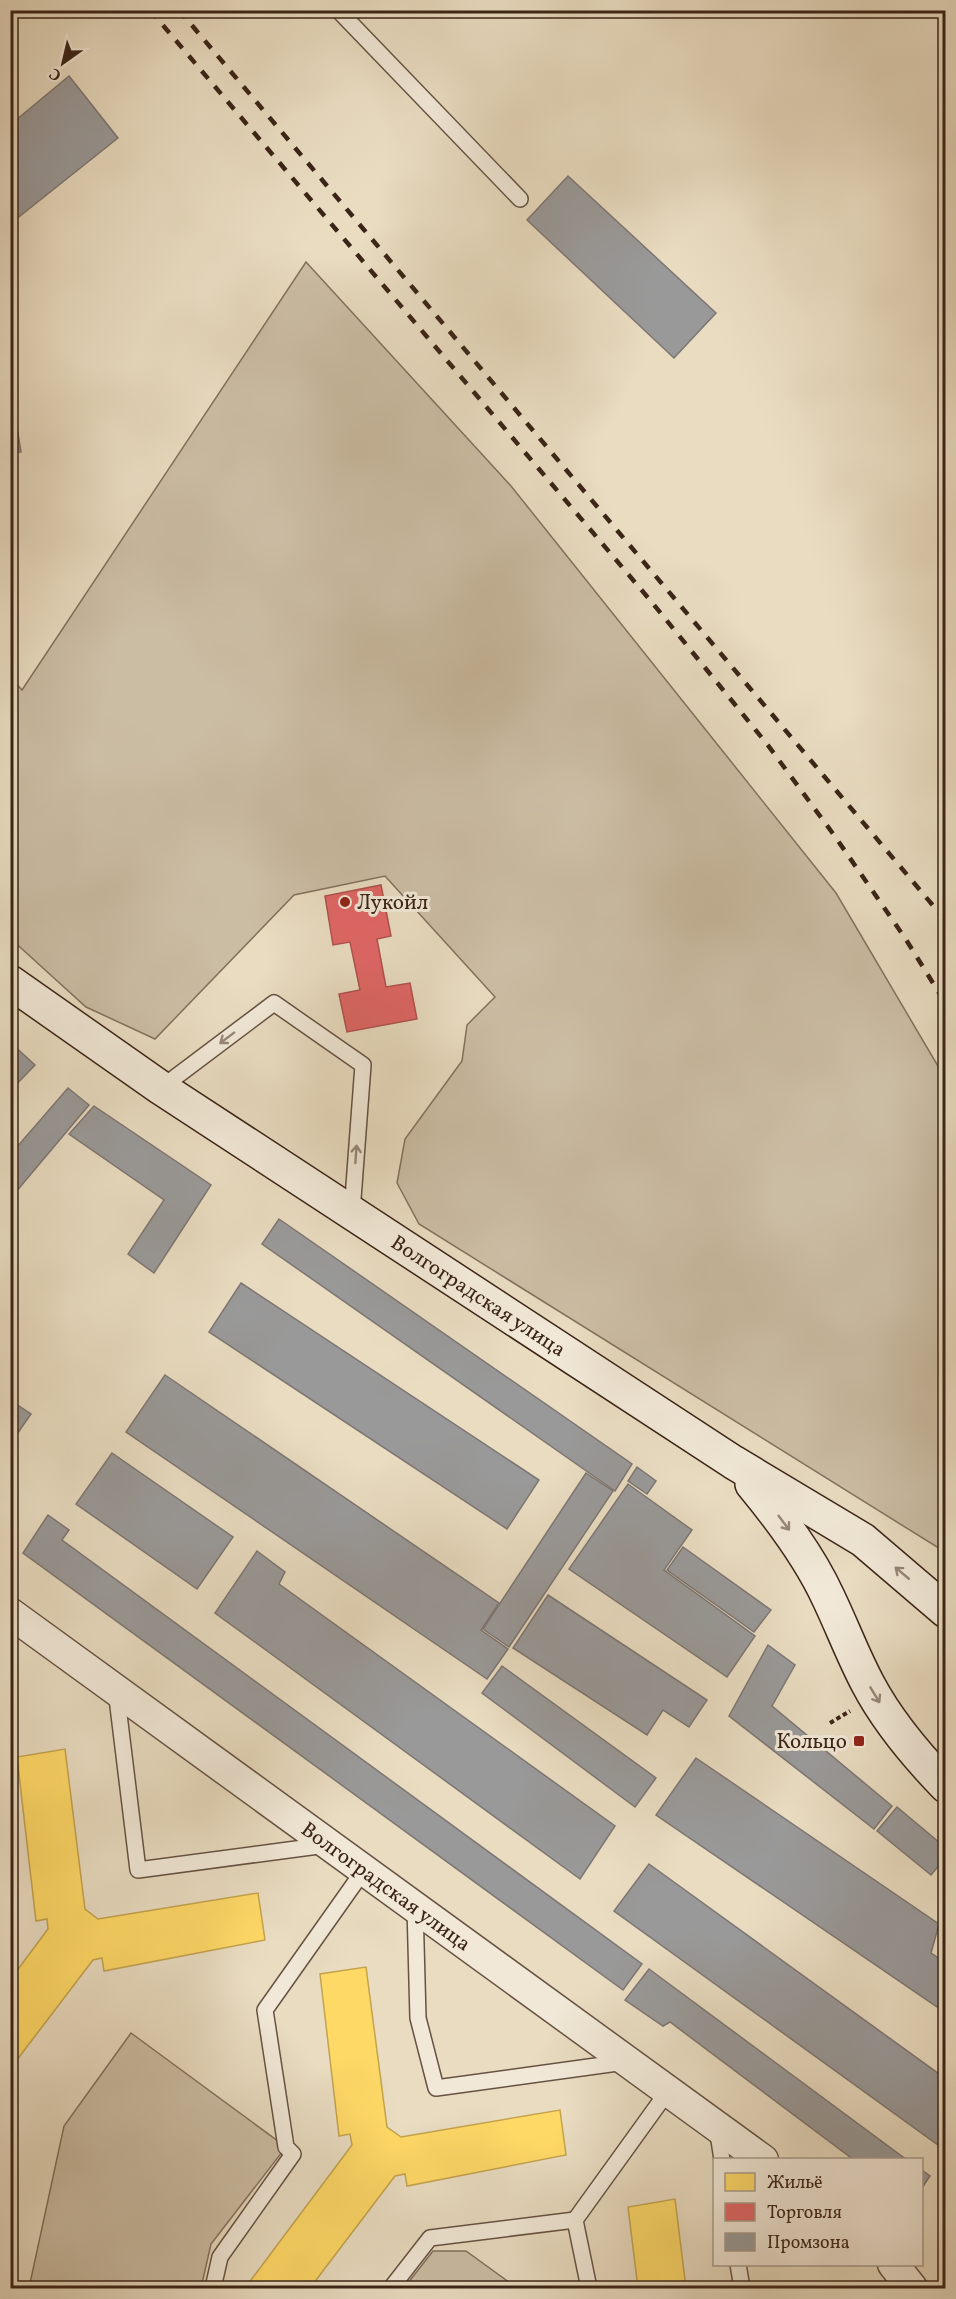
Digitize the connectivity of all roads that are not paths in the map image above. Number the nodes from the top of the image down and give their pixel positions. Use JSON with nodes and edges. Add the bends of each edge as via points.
{"nodes":[{"id":1,"x":338,"y":10,"type":"edge"},
{"id":2,"x":520,"y":199,"type":"dead end"},
{"id":3,"x":10,"y":982,"type":"edge"},
{"id":4,"x":161,"y":1088,"type":"junction"},
{"id":5,"x":352,"y":1212,"type":"junction"},
{"id":6,"x":733,"y":1462,"type":"junction"},
{"id":7,"x":945,"y":1611,"type":"edge"},
{"id":8,"x":10,"y":1613,"type":"edge"},
{"id":9,"x":116,"y":1690,"type":"junction"},
{"id":10,"x":945,"y":1786,"type":"edge"},
{"id":11,"x":329,"y":1845,"type":"junction"},
{"id":12,"x":364,"y":1870,"type":"junction"},
{"id":13,"x":415,"y":1907,"type":"junction"},
{"id":14,"x":628,"y":2062,"type":"junction"},
{"id":15,"x":668,"y":2091,"type":"junction"},
{"id":16,"x":716,"y":2126,"type":"junction"},
{"id":17,"x":722,"y":2158,"type":"edge"},
{"id":18,"x":760,"y":2158,"type":"edge"},
{"id":19,"x":575,"y":2220,"type":"junction"},
{"id":20,"x":738,"y":2266,"type":"edge"},
{"id":21,"x":213,"y":2289,"type":"edge"},
{"id":22,"x":391,"y":2289,"type":"edge"},
{"id":23,"x":589,"y":2289,"type":"edge"},
{"id":24,"x":742,"y":2289,"type":"edge"}],
"edges":[{"from":1,"to":2,"type":"lane"},
{"from":3,"to":4,"type":"main road","name":"Волгоградская улица"},
{"from":4,"to":5,"type":"main road","name":"Волгоградская улица"},
{"from":5,"to":4,"type":"lane","one_way":true,"via":[[363,1065],[274,1003]]},
{"from":5,"to":6,"type":"main road","name":"Волгоградская улица"},
{"from":7,"to":6,"type":"main road","name":"Волгоградская улица","one_way":true,"via":[[863,1540]]},
{"from":6,"to":10,"type":"main road","one_way":true,"via":[[786,1525],[827,1595],[868,1685],[886,1714]]},
{"from":8,"to":9,"type":"street","name":"Волгоградская улица"},
{"from":9,"to":11,"type":"street","name":"Волгоградская улица"},
{"from":9,"to":11,"type":"lane","via":[[138,1870]]},
{"from":11,"to":12,"type":"street","name":"Волгоградская улица"},
{"from":12,"to":13,"type":"street","name":"Волгоградская улица"},
{"from":12,"to":21,"type":"lane","via":[[265,2010],[286,2147],[293,2154],[220,2257]]},
{"from":13,"to":14,"type":"street","name":"Волгоградская улица"},
{"from":13,"to":14,"type":"lane","via":[[418,2018],[435,2088]]},
{"from":14,"to":15,"type":"street","name":"Волгоградская улица"},
{"from":15,"to":16,"type":"street","name":"Волгоградская улица"},
{"from":15,"to":19,"type":"lane"},
{"from":16,"to":17,"type":"lane"},
{"from":16,"to":18,"type":"street","name":"Волгоградская улица"},
{"from":19,"to":22,"type":"lane","via":[[430,2238]]},
{"from":19,"to":23,"type":"lane"},
{"from":20,"to":24,"type":"lane"}]}
